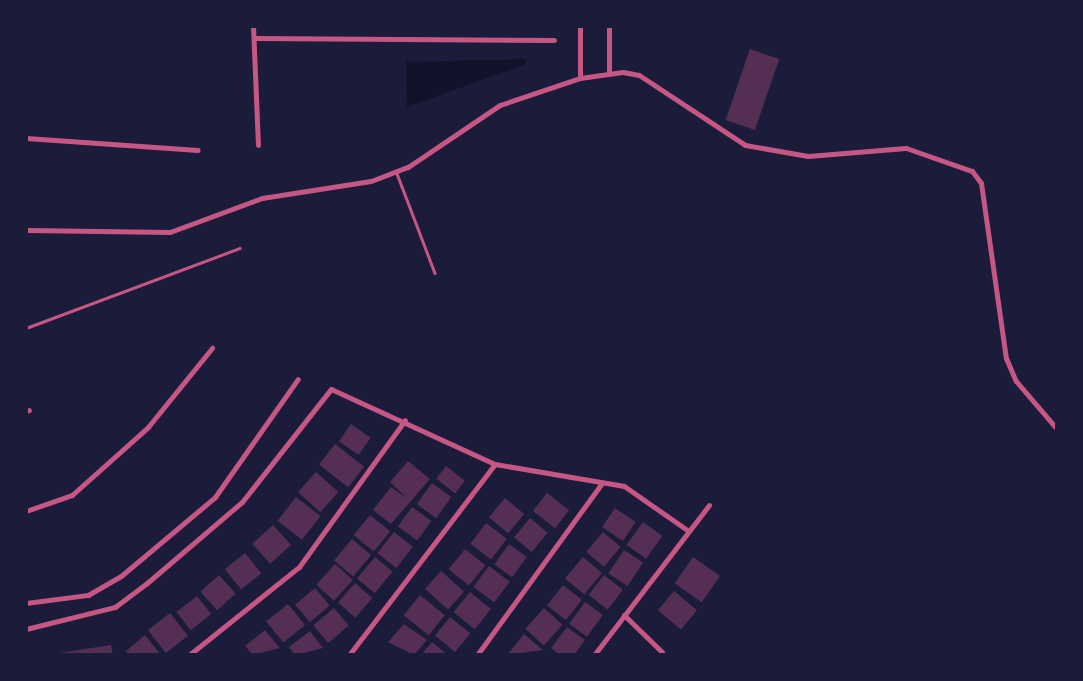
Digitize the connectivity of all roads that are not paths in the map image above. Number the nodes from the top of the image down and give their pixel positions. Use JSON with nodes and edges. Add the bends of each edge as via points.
{"nodes":[{"id":1,"x":253,"y":26,"type":"edge"},
{"id":2,"x":580,"y":26,"type":"edge"},
{"id":3,"x":609,"y":26,"type":"edge"},
{"id":4,"x":254,"y":38,"type":"junction"},
{"id":5,"x":554,"y":40,"type":"dead end"},
{"id":6,"x":609,"y":71,"type":"junction"},
{"id":7,"x":580,"y":78,"type":"junction"},
{"id":8,"x":26,"y":138,"type":"edge"},
{"id":9,"x":258,"y":145,"type":"dead end"},
{"id":10,"x":198,"y":150,"type":"dead end"},
{"id":11,"x":396,"y":171,"type":"junction"},
{"id":12,"x":26,"y":230,"type":"edge"},
{"id":13,"x":240,"y":248,"type":"dead end"},
{"id":14,"x":435,"y":273,"type":"dead end"},
{"id":15,"x":26,"y":328,"type":"edge"},
{"id":16,"x":212,"y":348,"type":"dead end"},
{"id":17,"x":298,"y":379,"type":"dead end"},
{"id":18,"x":405,"y":420,"type":"junction"},
{"id":19,"x":1057,"y":429,"type":"edge"},
{"id":20,"x":495,"y":464,"type":"junction"},
{"id":21,"x":602,"y":483,"type":"junction"},
{"id":22,"x":709,"y":505,"type":"dead end"},
{"id":23,"x":26,"y":511,"type":"edge"},
{"id":24,"x":687,"y":530,"type":"junction"},
{"id":25,"x":26,"y":603,"type":"edge"},
{"id":26,"x":624,"y":615,"type":"junction"},
{"id":27,"x":26,"y":629,"type":"edge"},
{"id":28,"x":661,"y":653,"type":"edge"},
{"id":29,"x":189,"y":655,"type":"edge"},
{"id":30,"x":349,"y":655,"type":"edge"},
{"id":31,"x":477,"y":655,"type":"edge"},
{"id":32,"x":594,"y":655,"type":"edge"}],
"edges":[{"from":1,"to":4,"type":"street"},
{"from":2,"to":7,"type":"street"},
{"from":3,"to":6,"type":"street"},
{"from":4,"to":5,"type":"street"},
{"from":4,"to":9,"type":"street"},
{"from":6,"to":7,"type":"street"},
{"from":6,"to":19,"type":"street","via":[[639,75],[745,145],[808,156],[906,148],[972,171],[981,183],[1002,345],[1016,381]]},
{"from":7,"to":11,"type":"street","via":[[479,116]]},
{"from":8,"to":10,"type":"street"},
{"from":11,"to":12,"type":"street","via":[[371,181],[262,198],[170,232]]},
{"from":11,"to":14,"type":"lane"},
{"from":13,"to":15,"type":"lane"},
{"from":16,"to":23,"type":"street","via":[[148,427],[81,486],[45,509]]},
{"from":17,"to":25,"type":"street","via":[[215,497],[121,576],[88,595]]},
{"from":18,"to":20,"type":"street"},
{"from":18,"to":27,"type":"street","via":[[331,389],[242,502],[147,583],[115,607]]},
{"from":18,"to":29,"type":"street","via":[[299,567]]},
{"from":20,"to":21,"type":"street"},
{"from":20,"to":30,"type":"street"},
{"from":21,"to":24,"type":"street","via":[[624,486]]},
{"from":21,"to":31,"type":"street"},
{"from":22,"to":24,"type":"street"},
{"from":24,"to":26,"type":"street"},
{"from":26,"to":28,"type":"street"},
{"from":26,"to":32,"type":"street"}]}
